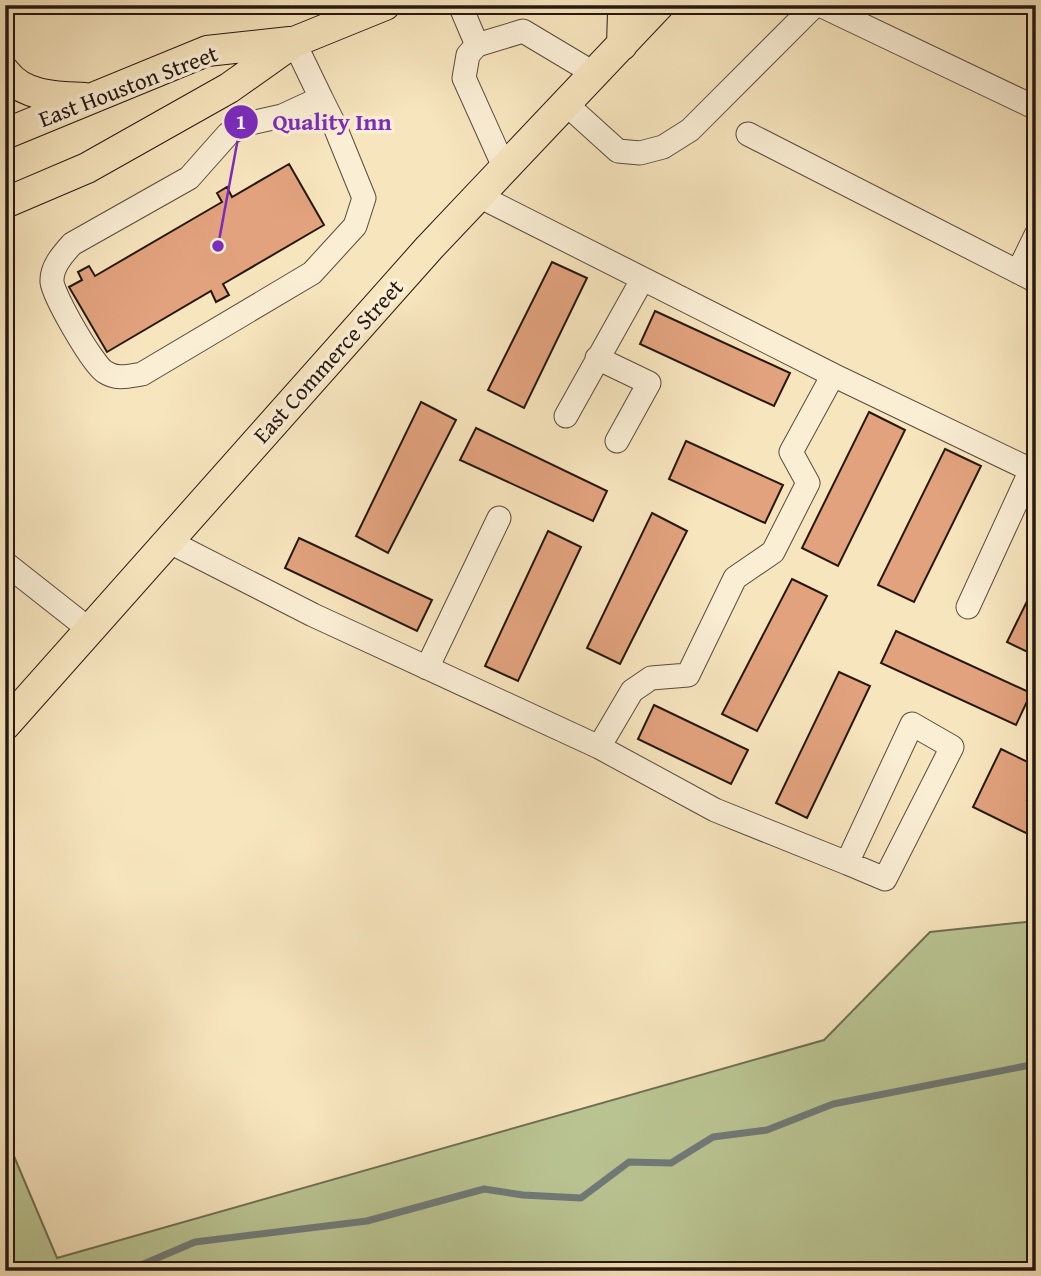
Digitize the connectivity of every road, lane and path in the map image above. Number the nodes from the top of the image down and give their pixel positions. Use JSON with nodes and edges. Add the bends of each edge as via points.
{"nodes":[{"id":1,"x":385,"y":5,"type":"edge"},
{"id":2,"x":460,"y":5,"type":"edge"},
{"id":3,"x":621,"y":5,"type":"edge"},
{"id":4,"x":659,"y":5,"type":"edge"},
{"id":5,"x":818,"y":5,"type":"edge"},
{"id":6,"x":294,"y":42,"type":"junction"},
{"id":7,"x":477,"y":45,"type":"junction"},
{"id":8,"x":622,"y":45,"type":"junction"},
{"id":9,"x":5,"y":72,"type":"edge"},
{"id":10,"x":595,"y":74,"type":"junction"},
{"id":11,"x":89,"y":98,"type":"junction"},
{"id":12,"x":321,"y":98,"type":"junction"},
{"id":13,"x":566,"y":104,"type":"junction"},
{"id":14,"x":1036,"y":108,"type":"edge"},
{"id":15,"x":5,"y":134,"type":"edge"},
{"id":16,"x":748,"y":134,"type":"dead end"},
{"id":17,"x":505,"y":169,"type":"junction"},
{"id":18,"x":479,"y":196,"type":"junction"},
{"id":19,"x":5,"y":203,"type":"edge"},
{"id":20,"x":1036,"y":234,"type":"edge"},
{"id":21,"x":1027,"y":276,"type":"edge"},
{"id":22,"x":642,"y":280,"type":"junction"},
{"id":23,"x":597,"y":358,"type":"junction"},
{"id":24,"x":833,"y":375,"type":"junction"},
{"id":25,"x":566,"y":416,"type":"dead end"},
{"id":26,"x":617,"y":441,"type":"dead end"},
{"id":27,"x":499,"y":518,"type":"dead end"},
{"id":28,"x":168,"y":541,"type":"junction"},
{"id":29,"x":5,"y":563,"type":"edge"},
{"id":30,"x":968,"y":607,"type":"dead end"},
{"id":31,"x":90,"y":630,"type":"junction"},
{"id":32,"x":426,"y":668,"type":"junction"},
{"id":33,"x":5,"y":725,"type":"edge"},
{"id":34,"x":598,"y":747,"type":"junction"},
{"id":35,"x":847,"y":863,"type":"junction"}],
"edges":[{"from":1,"to":6,"type":"main road","name":"East Houston Street"},
{"from":2,"to":7,"type":"lane"},
{"from":3,"to":8,"type":"main road"},
{"from":4,"to":8,"type":"main road","name":"East Commerce Street"},
{"from":5,"to":13,"type":"lane","via":[[690,130],[663,147],[640,153],[618,151]]},
{"from":5,"to":14,"type":"lane"},
{"from":6,"to":11,"type":"main road","name":"East Houston Street","via":[[207,51]]},
{"from":6,"to":12,"type":"lane"},
{"from":6,"to":19,"type":"main road","name":"East Houston Street","via":[[229,88],[87,168]]},
{"from":7,"to":10,"type":"lane","via":[[523,31]]},
{"from":7,"to":17,"type":"lane","via":[[468,55],[464,78]]},
{"from":8,"to":10,"type":"main road","name":"East Commerce Street"},
{"from":9,"to":11,"type":"main road","via":[[41,94]]},
{"from":10,"to":13,"type":"main road","name":"East Commerce Street"},
{"from":11,"to":15,"type":"main road","name":"East Houston Street"},
{"from":12,"to":12,"type":"lane","via":[[228,134],[189,178],[72,244],[58,261],[52,282],[68,321],[103,372],[118,378],[142,374],[312,272],[355,226],[364,198]]},
{"from":13,"to":17,"type":"main road","name":"East Commerce Street"},
{"from":16,"to":21,"type":"lane"},
{"from":17,"to":18,"type":"main road","name":"East Commerce Street"},
{"from":18,"to":22,"type":"lane"},
{"from":18,"to":28,"type":"main road","name":"East Commerce Street"},
{"from":20,"to":21,"type":"lane"},
{"from":22,"to":23,"type":"lane"},
{"from":22,"to":24,"type":"lane"},
{"from":23,"to":25,"type":"lane"},
{"from":23,"to":26,"type":"lane","via":[[649,383]]},
{"from":24,"to":30,"type":"lane","via":[[1031,470]]},
{"from":24,"to":34,"type":"lane","via":[[791,452],[808,483],[773,552],[735,578],[688,675],[651,678],[632,691]]},
{"from":27,"to":32,"type":"lane"},
{"from":28,"to":31,"type":"main road","name":"East Commerce Street"},
{"from":28,"to":32,"type":"lane"},
{"from":29,"to":31,"type":"lane"},
{"from":31,"to":33,"type":"main road","name":"East Commerce Street"},
{"from":32,"to":34,"type":"lane"},
{"from":34,"to":35,"type":"lane","via":[[715,810]]},
{"from":35,"to":35,"type":"lane","via":[[912,724],[951,747],[884,879]]}]}
